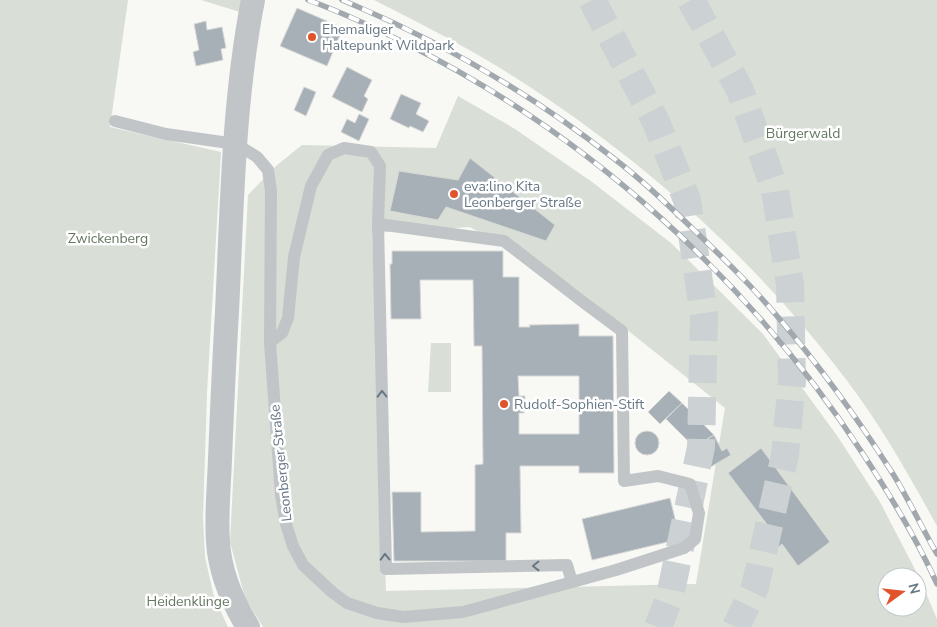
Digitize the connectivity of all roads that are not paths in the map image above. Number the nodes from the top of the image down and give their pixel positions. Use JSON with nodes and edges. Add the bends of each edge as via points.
{"nodes":[{"id":1,"x":253,"y":0,"type":"edge"},
{"id":2,"x":115,"y":122,"type":"dead end"},
{"id":3,"x":236,"y":144,"type":"junction"},
{"id":4,"x":378,"y":224,"type":"junction"},
{"id":5,"x":270,"y":342,"type":"junction"},
{"id":6,"x":572,"y":582,"type":"junction"},
{"id":7,"x":248,"y":627,"type":"edge"}],
"edges":[{"from":1,"to":3,"type":"street","via":[[246,34]]},
{"from":2,"to":3,"type":"lane","via":[[166,134]]},
{"from":3,"to":5,"type":"lane","name":"Leonberger Straße","via":[[257,156],[268,170]]},
{"from":3,"to":7,"type":"street","via":[[218,543],[229,591]]},
{"from":4,"to":5,"type":"lane","via":[[380,166],[371,152],[344,148],[328,155],[311,186],[294,257],[288,318],[282,333]]},
{"from":6,"to":4,"type":"lane","one_way":true,"via":[[567,565],[386,569]]},
{"from":4,"to":6,"type":"lane","name":"Leonberger Straße","via":[[504,240],[622,331],[624,480],[658,476],[690,484],[699,513],[695,539],[684,548]]},
{"from":5,"to":6,"type":"lane","name":"Leonberger Straße","via":[[286,524],[303,564],[332,592],[347,603],[403,617],[463,612]]}]}
